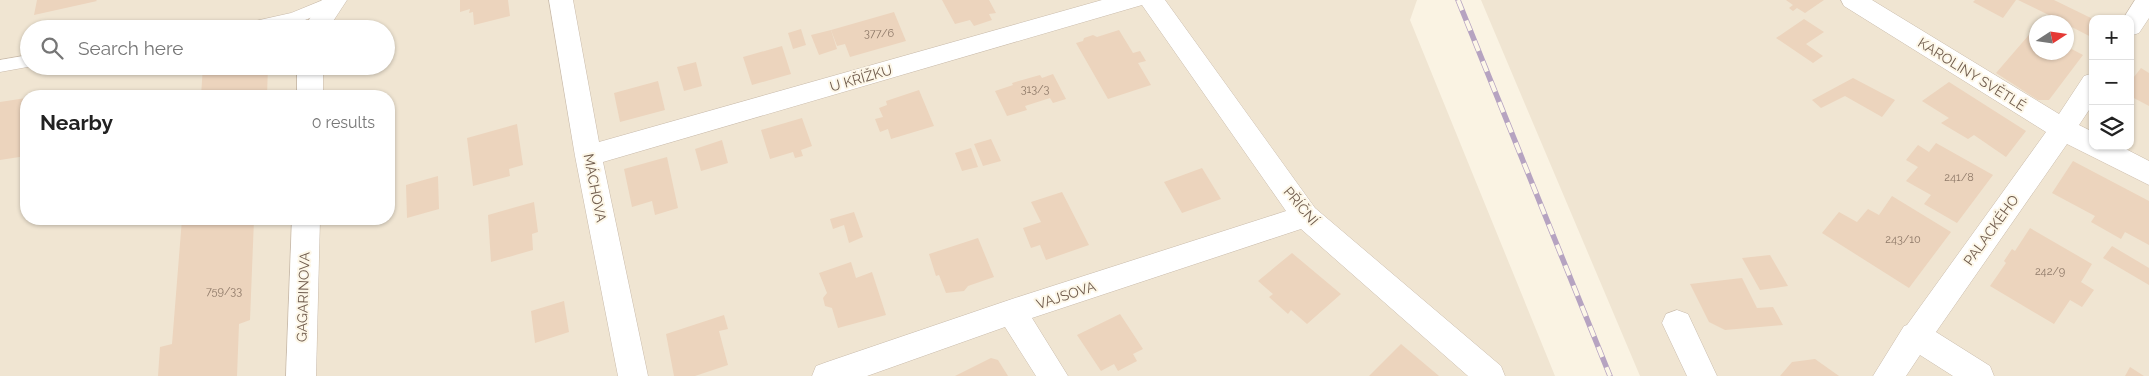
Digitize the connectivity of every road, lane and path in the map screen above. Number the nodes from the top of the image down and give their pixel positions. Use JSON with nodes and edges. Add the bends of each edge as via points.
{"nodes":[{"id":1,"x":561,"y":0,"type":"edge"},
{"id":2,"x":1133,"y":0,"type":"edge"},
{"id":3,"x":1152,"y":0,"type":"edge"},
{"id":4,"x":1853,"y":0,"type":"edge"},
{"id":5,"x":2148,"y":0,"type":"edge"},
{"id":6,"x":337,"y":1,"type":"edge"},
{"id":7,"x":285,"y":20,"type":"edge"},
{"id":8,"x":322,"y":20,"type":"edge"},
{"id":9,"x":2134,"y":20,"type":"edge"},
{"id":10,"x":20,"y":63,"type":"edge"},
{"id":11,"x":0,"y":66,"type":"edge"},
{"id":12,"x":310,"y":75,"type":"edge"},
{"id":13,"x":310,"y":90,"type":"edge"},
{"id":14,"x":2089,"y":90,"type":"edge"},
{"id":15,"x":2063,"y":129,"type":"junction"},
{"id":16,"x":2089,"y":143,"type":"edge"},
{"id":17,"x":2102,"y":150,"type":"edge"},
{"id":18,"x":588,"y":156,"type":"junction"},
{"id":19,"x":2149,"y":174,"type":"edge"},
{"id":20,"x":1305,"y":216,"type":"junction"},
{"id":21,"x":306,"y":225,"type":"edge"},
{"id":22,"x":1012,"y":312,"type":"junction"},
{"id":23,"x":1678,"y":323,"type":"dead end"},
{"id":24,"x":1915,"y":335,"type":"junction"},
{"id":25,"x":301,"y":376,"type":"edge"},
{"id":26,"x":633,"y":376,"type":"edge"},
{"id":27,"x":827,"y":376,"type":"edge"},
{"id":28,"x":1053,"y":376,"type":"edge"},
{"id":29,"x":1490,"y":376,"type":"edge"},
{"id":30,"x":1702,"y":376,"type":"edge"},
{"id":31,"x":1888,"y":376,"type":"edge"},
{"id":32,"x":1980,"y":376,"type":"edge"}],
"edges":[{"from":1,"to":18,"type":"street","name":"MÁCHOVA"},
{"from":2,"to":18,"type":"street","name":"U KŘÍŽKU"},
{"from":3,"to":20,"type":"street","name":"PŘÍČNÍ"},
{"from":4,"to":15,"type":"street","name":"KAROLINY SVĚTLÉ"},
{"from":5,"to":9,"type":"street"},
{"from":6,"to":7,"type":"lane"},
{"from":6,"to":8,"type":"street"},
{"from":10,"to":11,"type":"lane"},
{"from":12,"to":13,"type":"street"},
{"from":14,"to":15,"type":"street","name":"PALACKÉHO"},
{"from":15,"to":16,"type":"street","name":"KAROLINY SVĚTLÉ"},
{"from":15,"to":24,"type":"street","name":"PALACKÉHO"},
{"from":17,"to":19,"type":"street","name":"KAROLINY SVĚTLÉ"},
{"from":18,"to":26,"type":"street","name":"MÁCHOVA"},
{"from":20,"to":22,"type":"street","name":"VAJSOVA"},
{"from":20,"to":29,"type":"street","name":"PŘÍČNÍ"},
{"from":21,"to":25,"type":"street","name":"GAGARINOVA"},
{"from":22,"to":27,"type":"street","name":"VAJSOVA"},
{"from":22,"to":28,"type":"street"},
{"from":23,"to":30,"type":"street"},
{"from":24,"to":31,"type":"street","name":"PALACKÉHO"},
{"from":24,"to":32,"type":"street"}]}
